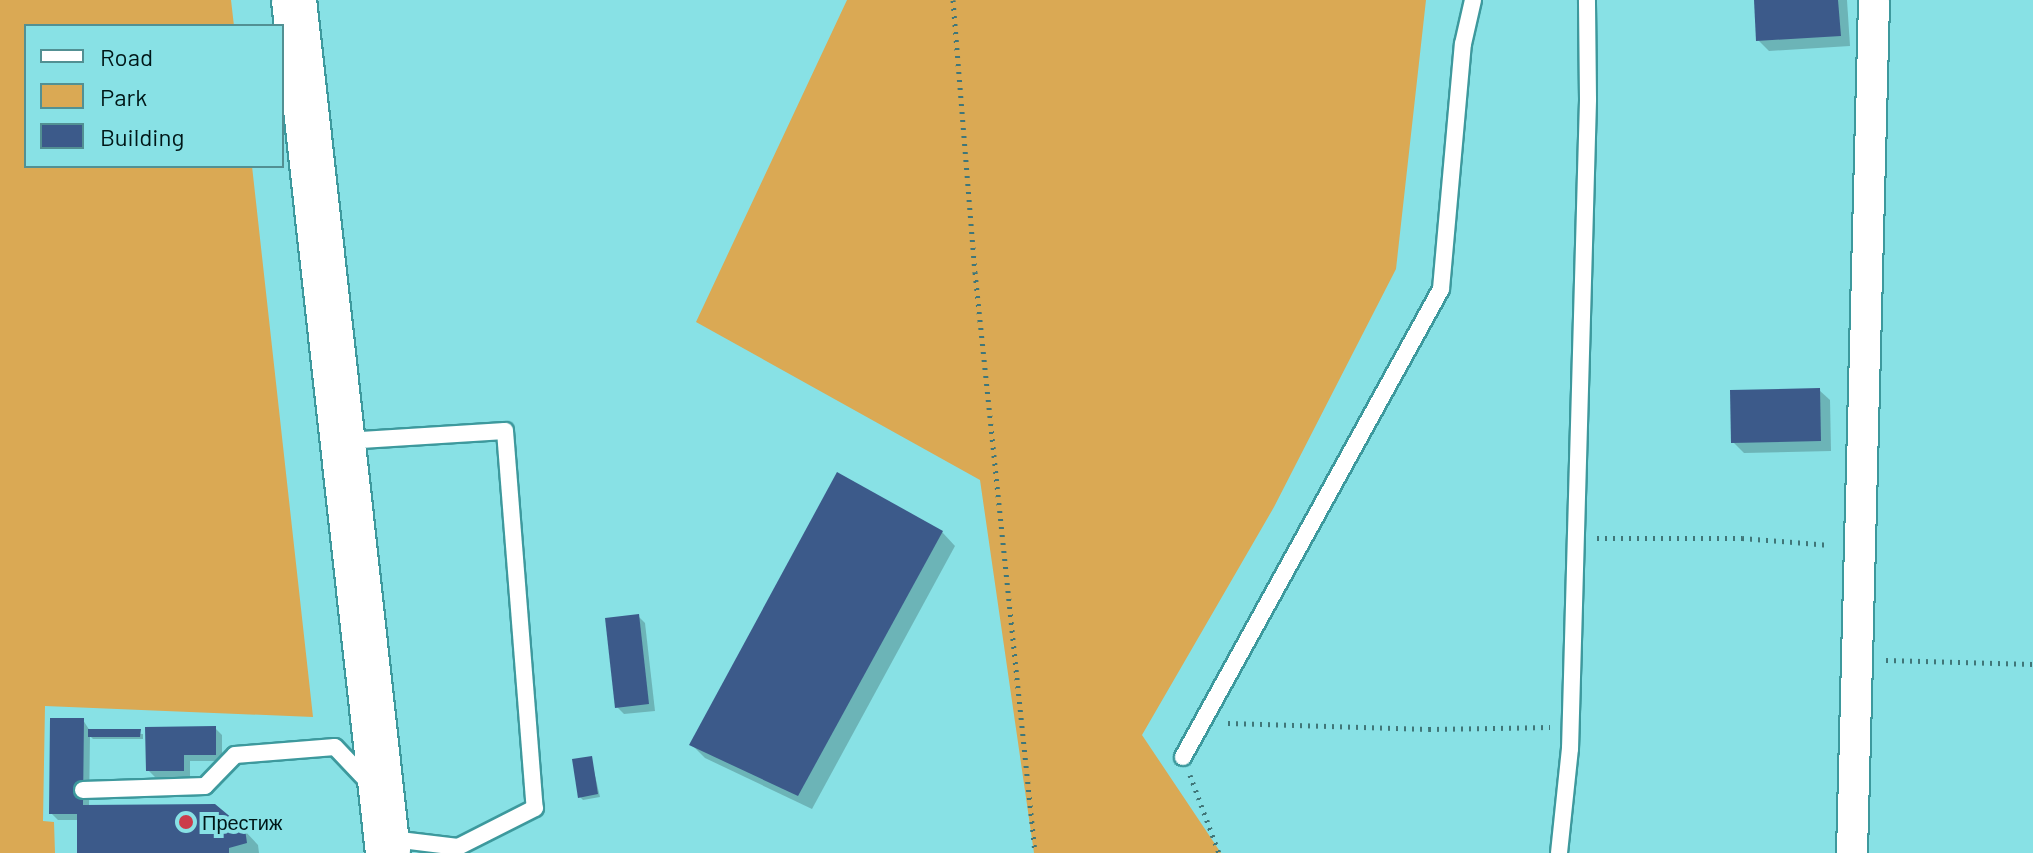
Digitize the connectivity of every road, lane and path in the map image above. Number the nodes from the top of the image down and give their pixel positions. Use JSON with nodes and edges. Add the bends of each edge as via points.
{"nodes":[{"id":1,"x":294,"y":0,"type":"edge"},
{"id":2,"x":953,"y":0,"type":"edge"},
{"id":3,"x":1473,"y":0,"type":"edge"},
{"id":4,"x":1587,"y":0,"type":"edge"},
{"id":5,"x":1874,"y":0,"type":"edge"},
{"id":6,"x":343,"y":441,"type":"junction"},
{"id":7,"x":1576,"y":538,"type":"junction"},
{"id":8,"x":1859,"y":547,"type":"junction"},
{"id":9,"x":1857,"y":659,"type":"junction"},
{"id":10,"x":2033,"y":664,"type":"edge"},
{"id":11,"x":1202,"y":723,"type":"junction"},
{"id":12,"x":1571,"y":727,"type":"junction"},
{"id":13,"x":1183,"y":757,"type":"joint"},
{"id":14,"x":83,"y":790,"type":"dead end"},
{"id":15,"x":390,"y":836,"type":"edge"},
{"id":16,"x":1035,"y":853,"type":"edge"},
{"id":17,"x":1219,"y":853,"type":"edge"},
{"id":18,"x":1559,"y":853,"type":"edge"},
{"id":19,"x":1852,"y":853,"type":"edge"}],
"edges":[{"from":1,"to":6,"type":"highway"},
{"from":2,"to":16,"type":"path","via":[[975,272]]},
{"from":3,"to":11,"type":"lane","via":[[1463,44],[1441,289]]},
{"from":4,"to":7,"type":"lane"},
{"from":5,"to":8,"type":"street"},
{"from":6,"to":15,"type":"highway"},
{"from":6,"to":15,"type":"lane","via":[[505,431],[535,808],[458,847]]},
{"from":7,"to":8,"type":"path","via":[[1742,538]]},
{"from":7,"to":12,"type":"lane"},
{"from":8,"to":9,"type":"street"},
{"from":9,"to":10,"type":"path"},
{"from":9,"to":19,"type":"street"},
{"from":11,"to":12,"type":"path"},
{"from":11,"to":13,"type":"lane"},
{"from":12,"to":18,"type":"lane"},
{"from":13,"to":17,"type":"path"},
{"from":14,"to":15,"type":"lane","via":[[205,786],[235,755],[335,747]]}]}
